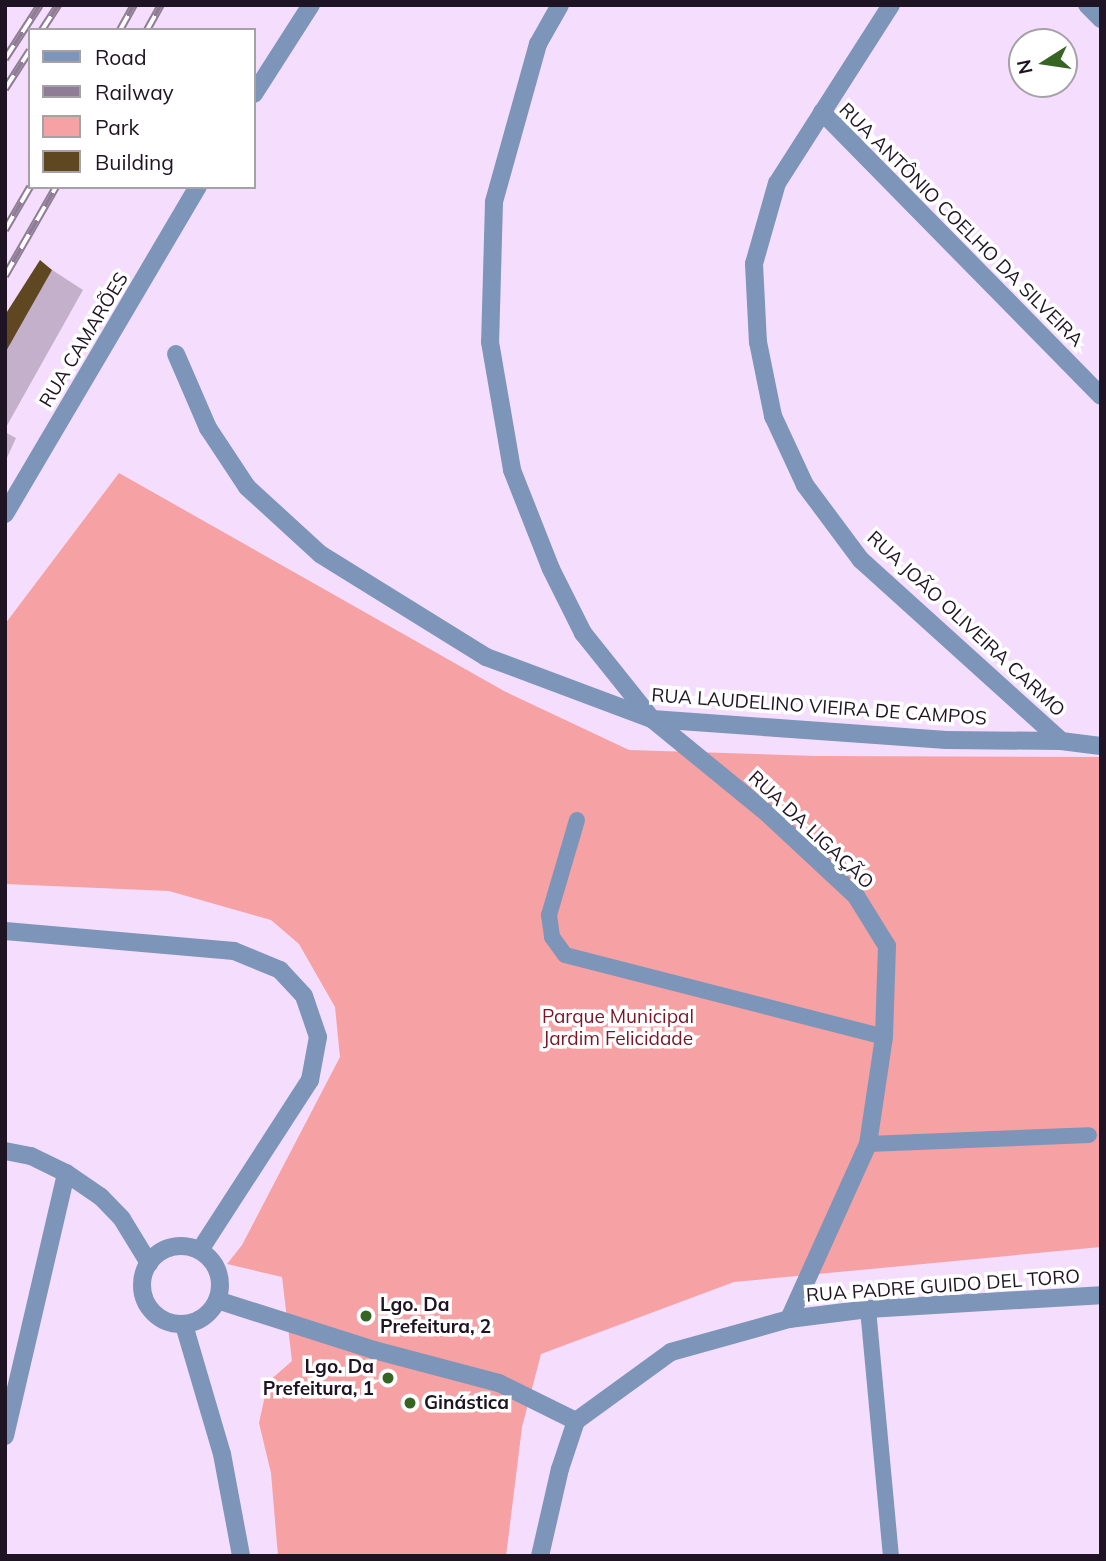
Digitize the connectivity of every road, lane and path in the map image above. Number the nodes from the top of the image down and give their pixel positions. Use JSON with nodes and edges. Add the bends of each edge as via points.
{"nodes":[{"id":1,"x":311,"y":5,"type":"edge"},
{"id":2,"x":560,"y":5,"type":"edge"},
{"id":3,"x":891,"y":5,"type":"edge"},
{"id":4,"x":1087,"y":5,"type":"edge"},
{"id":5,"x":1101,"y":19,"type":"edge"},
{"id":6,"x":256,"y":91,"type":"edge"},
{"id":7,"x":822,"y":112,"type":"junction"},
{"id":8,"x":197,"y":189,"type":"edge"},
{"id":9,"x":176,"y":354,"type":"dead end"},
{"id":10,"x":1101,"y":396,"type":"edge"},
{"id":11,"x":5,"y":514,"type":"edge"},
{"id":12,"x":652,"y":719,"type":"junction"},
{"id":13,"x":1062,"y":741,"type":"junction"},
{"id":14,"x":1101,"y":746,"type":"edge"},
{"id":15,"x":578,"y":820,"type":"dead end"},
{"id":16,"x":5,"y":931,"type":"edge"},
{"id":17,"x":884,"y":1037,"type":"junction"},
{"id":18,"x":1089,"y":1135,"type":"dead end"},
{"id":19,"x":868,"y":1144,"type":"junction"},
{"id":20,"x":5,"y":1151,"type":"edge"},
{"id":21,"x":66,"y":1173,"type":"junction"},
{"id":22,"x":200,"y":1250,"type":"junction"},
{"id":23,"x":149,"y":1263,"type":"junction"},
{"id":24,"x":1101,"y":1295,"type":"edge"},
{"id":25,"x":217,"y":1300,"type":"junction"},
{"id":26,"x":868,"y":1309,"type":"junction"},
{"id":27,"x":789,"y":1319,"type":"junction"},
{"id":28,"x":184,"y":1325,"type":"junction"},
{"id":29,"x":576,"y":1421,"type":"junction"},
{"id":30,"x":5,"y":1436,"type":"edge"},
{"id":31,"x":241,"y":1556,"type":"edge"},
{"id":32,"x":540,"y":1556,"type":"edge"},
{"id":33,"x":891,"y":1556,"type":"edge"}],
"edges":[{"from":1,"to":6,"type":"street"},
{"from":2,"to":12,"type":"street","via":[[538,44],[494,202],[490,342],[512,470],[551,569],[583,633]]},
{"from":3,"to":7,"type":"street","name":"RUA JOÃO OLIVEIRA CARMO"},
{"from":4,"to":5,"type":"street"},
{"from":7,"to":10,"type":"street","name":"RUA ANTÔNIO COELHO DA SILVEIRA"},
{"from":7,"to":13,"type":"street","name":"RUA JOÃO OLIVEIRA CARMO","via":[[777,183],[754,264],[758,342],[773,416],[805,485],[861,560]]},
{"from":8,"to":11,"type":"street","name":"RUA CAMARÕES"},
{"from":9,"to":12,"type":"street","name":"RUA LAUDELINO VIEIRA DE CAMPOS","via":[[208,428],[247,487],[320,554],[486,657]]},
{"from":12,"to":13,"type":"street","name":"RUA LAUDELINO VIEIRA DE CAMPOS","via":[[946,740]]},
{"from":12,"to":17,"type":"street","name":"RUA DA LIGAÇÃO","via":[[767,813],[856,896],[887,946]]},
{"from":13,"to":14,"type":"street","name":"RUA LAUDELINO VIEIRA DE CAMPOS"},
{"from":15,"to":17,"type":"lane","via":[[549,915],[552,937],[565,955]]},
{"from":16,"to":22,"type":"street","via":[[234,951],[280,970],[304,996],[318,1037],[310,1080]]},
{"from":17,"to":19,"type":"street","name":"RUA DA LIGAÇÃO"},
{"from":18,"to":19,"type":"lane"},
{"from":19,"to":27,"type":"street","name":"RUA DA LIGAÇÃO"},
{"from":20,"to":21,"type":"street","via":[[31,1156]]},
{"from":21,"to":23,"type":"street","via":[[101,1197],[122,1219]]},
{"from":21,"to":30,"type":"street"},
{"from":22,"to":23,"type":"street","via":[[168,1248]]},
{"from":22,"to":25,"type":"street","via":[[216,1267]]},
{"from":23,"to":28,"type":"street","via":[[145,1299],[160,1318]]},
{"from":24,"to":26,"type":"street","name":"RUA PADRE GUIDO DEL TORO"},
{"from":25,"to":28,"type":"street","via":[[209,1314]]},
{"from":25,"to":29,"type":"street","via":[[499,1384]]},
{"from":26,"to":27,"type":"street","name":"RUA PADRE GUIDO DEL TORO"},
{"from":26,"to":33,"type":"lane"},
{"from":27,"to":29,"type":"street","name":"RUA PADRE GUIDO DEL TORO","via":[[671,1352]]},
{"from":28,"to":31,"type":"street","via":[[222,1454]]},
{"from":29,"to":32,"type":"street"}]}
